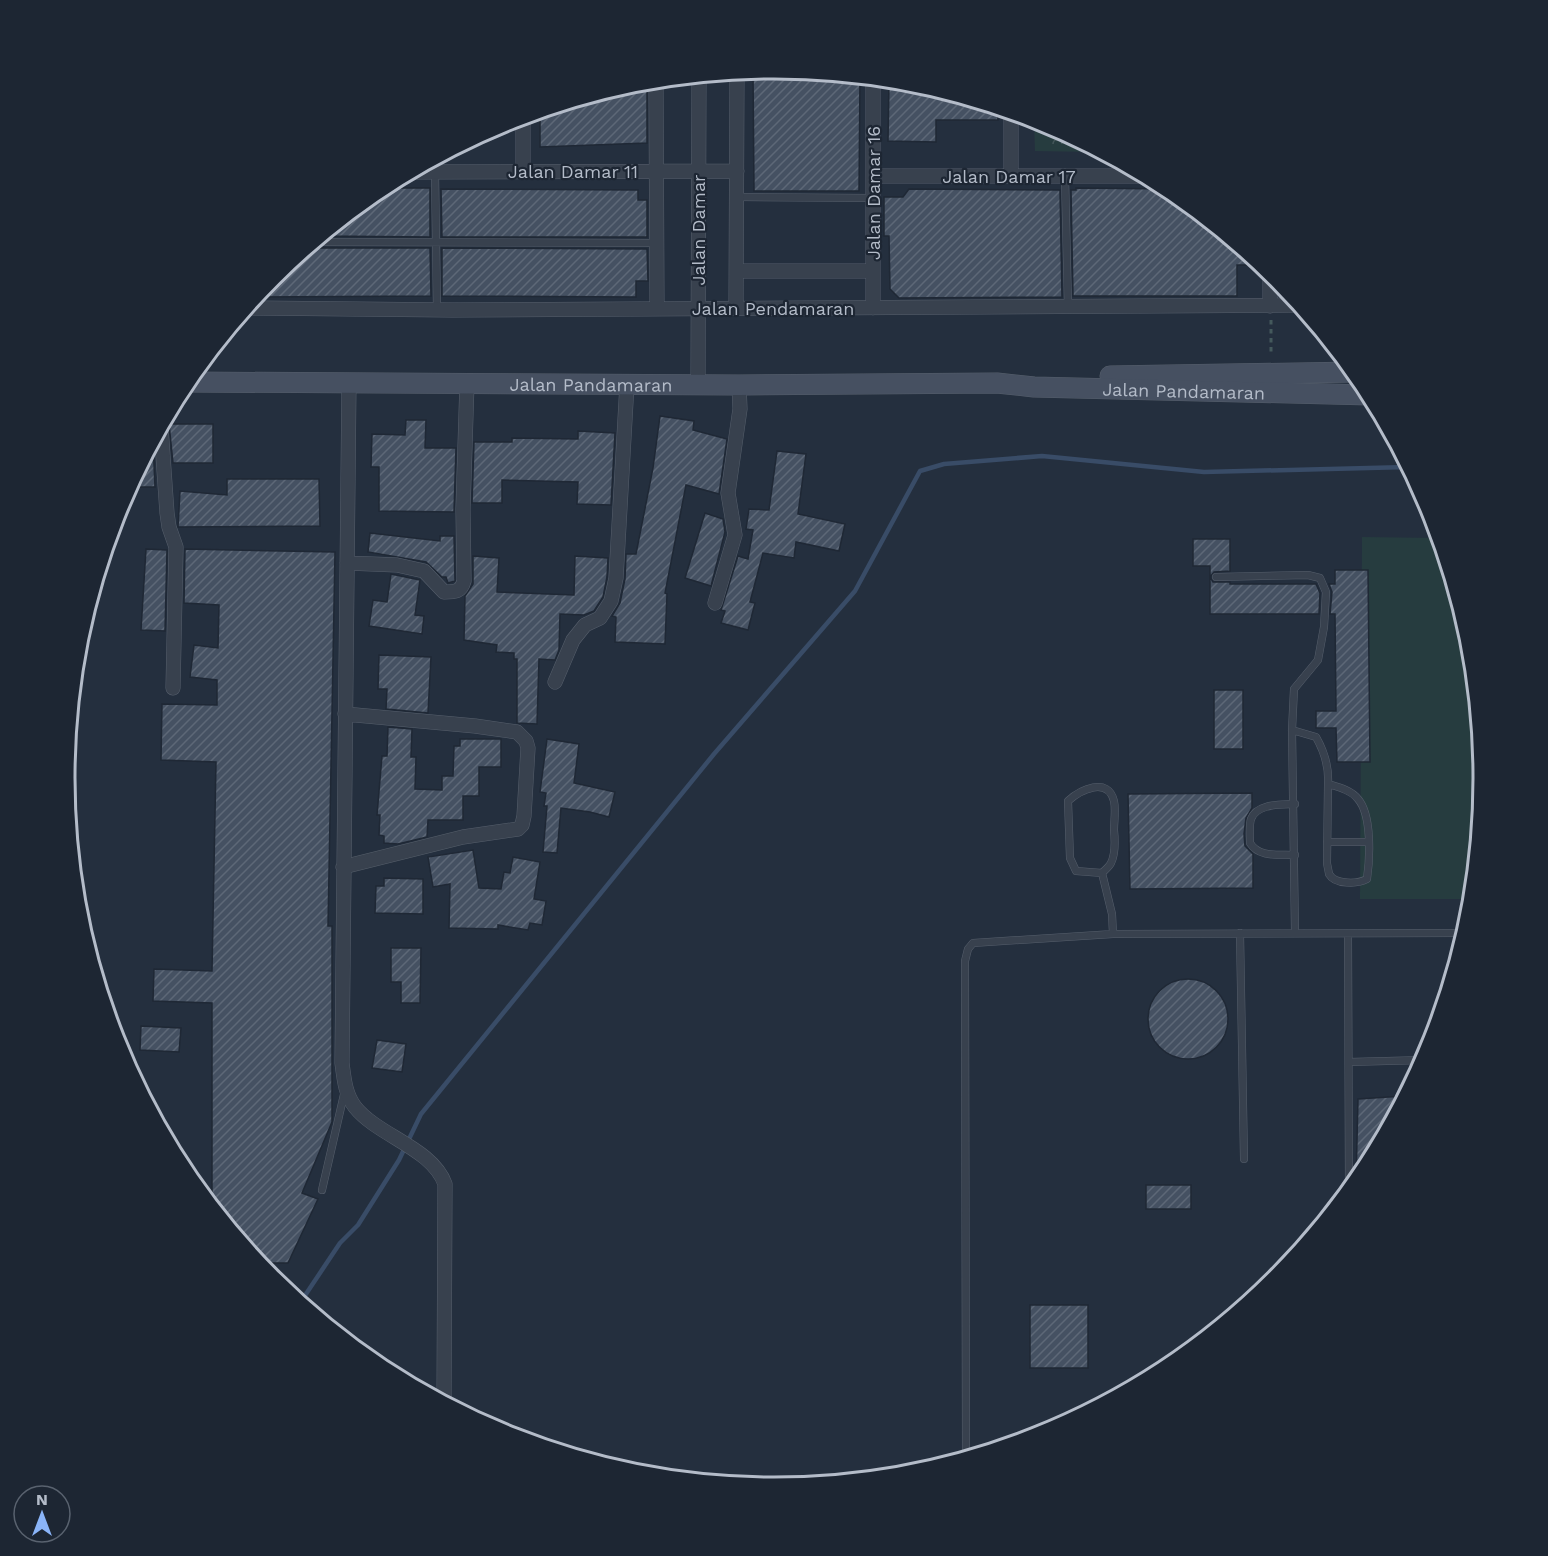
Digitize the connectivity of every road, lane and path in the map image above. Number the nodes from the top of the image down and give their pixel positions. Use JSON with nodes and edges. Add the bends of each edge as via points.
{"nodes":[{"id":1,"x":737,"y":80,"type":"edge"},
{"id":2,"x":699,"y":83,"type":"edge"},
{"id":3,"x":873,"y":86,"type":"edge"},
{"id":4,"x":656,"y":89,"type":"edge"},
{"id":5,"x":1011,"y":121,"type":"edge"},
{"id":6,"x":523,"y":126,"type":"edge"},
{"id":7,"x":656,"y":171,"type":"junction"},
{"id":8,"x":699,"y":171,"type":"junction"},
{"id":9,"x":737,"y":171,"type":"junction"},
{"id":10,"x":427,"y":172,"type":"edge"},
{"id":11,"x":435,"y":172,"type":"junction"},
{"id":12,"x":523,"y":172,"type":"junction"},
{"id":13,"x":873,"y":176,"type":"junction"},
{"id":14,"x":1011,"y":176,"type":"junction"},
{"id":15,"x":1065,"y":176,"type":"junction"},
{"id":16,"x":1129,"y":176,"type":"edge"},
{"id":17,"x":737,"y":197,"type":"junction"},
{"id":18,"x":873,"y":198,"type":"junction"},
{"id":19,"x":325,"y":242,"type":"edge"},
{"id":20,"x":436,"y":242,"type":"junction"},
{"id":21,"x":657,"y":243,"type":"junction"},
{"id":22,"x":737,"y":271,"type":"junction"},
{"id":23,"x":873,"y":271,"type":"junction"},
{"id":24,"x":1270,"y":286,"type":"edge"},
{"id":25,"x":1289,"y":305,"type":"edge"},
{"id":26,"x":1270,"y":306,"type":"junction"},
{"id":27,"x":258,"y":307,"type":"edge"},
{"id":28,"x":1068,"y":307,"type":"junction"},
{"id":29,"x":657,"y":308,"type":"junction"},
{"id":30,"x":736,"y":308,"type":"junction"},
{"id":31,"x":873,"y":308,"type":"junction"},
{"id":32,"x":698,"y":309,"type":"junction"},
{"id":33,"x":437,"y":310,"type":"junction"},
{"id":34,"x":1343,"y":372,"type":"edge"},
{"id":35,"x":1271,"y":374,"type":"junction"},
{"id":36,"x":198,"y":382,"type":"edge"},
{"id":37,"x":349,"y":382,"type":"junction"},
{"id":38,"x":467,"y":383,"type":"junction"},
{"id":39,"x":997,"y":383,"type":"junction"},
{"id":40,"x":627,"y":384,"type":"junction"},
{"id":41,"x":698,"y":384,"type":"junction"},
{"id":42,"x":739,"y":385,"type":"junction"},
{"id":43,"x":1358,"y":395,"type":"edge"},
{"id":44,"x":162,"y":441,"type":"edge"},
{"id":45,"x":347,"y":563,"type":"junction"},
{"id":46,"x":1216,"y":577,"type":"dead end"},
{"id":47,"x":715,"y":603,"type":"dead end"},
{"id":48,"x":555,"y":682,"type":"dead end"},
{"id":49,"x":173,"y":688,"type":"dead end"},
{"id":50,"x":345,"y":714,"type":"junction"},
{"id":51,"x":1292,"y":730,"type":"junction"},
{"id":52,"x":1328,"y":784,"type":"junction"},
{"id":53,"x":1294,"y":804,"type":"junction"},
{"id":54,"x":1327,"y":842,"type":"junction"},
{"id":55,"x":1368,"y":842,"type":"junction"},
{"id":56,"x":1294,"y":855,"type":"junction"},
{"id":57,"x":343,"y":867,"type":"junction"},
{"id":58,"x":1102,"y":873,"type":"junction"},
{"id":59,"x":1240,"y":933,"type":"junction"},
{"id":60,"x":1295,"y":933,"type":"junction"},
{"id":61,"x":1455,"y":933,"type":"edge"},
{"id":62,"x":1113,"y":934,"type":"junction"},
{"id":63,"x":1348,"y":934,"type":"junction"},
{"id":64,"x":1413,"y":1060,"type":"edge"},
{"id":65,"x":1349,"y":1062,"type":"junction"},
{"id":66,"x":345,"y":1088,"type":"junction"},
{"id":67,"x":1244,"y":1159,"type":"dead end"},
{"id":68,"x":1349,"y":1175,"type":"edge"},
{"id":69,"x":322,"y":1190,"type":"dead end"},
{"id":70,"x":444,"y":1394,"type":"edge"},
{"id":71,"x":966,"y":1450,"type":"edge"}],
"edges":[{"from":1,"to":9,"type":"street"},
{"from":2,"to":8,"type":"street","name":"Jalan Damar"},
{"from":3,"to":13,"type":"street","name":"Jalan Damar 16"},
{"from":4,"to":7,"type":"street"},
{"from":5,"to":14,"type":"street"},
{"from":6,"to":12,"type":"street"},
{"from":7,"to":8,"type":"street","name":"Jalan Damar 11"},
{"from":7,"to":12,"type":"street","name":"Jalan Damar 11"},
{"from":7,"to":21,"type":"street"},
{"from":8,"to":9,"type":"street","name":"Jalan Damar 11"},
{"from":8,"to":32,"type":"street","name":"Jalan Damar"},
{"from":9,"to":17,"type":"street"},
{"from":10,"to":11,"type":"street","name":"Jalan Damar 11"},
{"from":11,"to":12,"type":"street","name":"Jalan Damar 11"},
{"from":11,"to":20,"type":"lane"},
{"from":13,"to":14,"type":"street","name":"Jalan Damar 17"},
{"from":13,"to":18,"type":"street","name":"Jalan Damar 16"},
{"from":14,"to":15,"type":"street","name":"Jalan Damar 17"},
{"from":15,"to":16,"type":"street","name":"Jalan Damar 17"},
{"from":15,"to":28,"type":"lane"},
{"from":17,"to":18,"type":"lane"},
{"from":17,"to":22,"type":"street"},
{"from":18,"to":23,"type":"street","name":"Jalan Damar 16"},
{"from":19,"to":20,"type":"lane"},
{"from":20,"to":21,"type":"lane"},
{"from":20,"to":33,"type":"lane"},
{"from":21,"to":29,"type":"street"},
{"from":22,"to":23,"type":"street"},
{"from":22,"to":30,"type":"street"},
{"from":23,"to":31,"type":"street","name":"Jalan Damar 16"},
{"from":24,"to":26,"type":"street"},
{"from":25,"to":26,"type":"street","name":"Jalan Pendamaran"},
{"from":26,"to":28,"type":"street","name":"Jalan Pendamaran"},
{"from":26,"to":35,"type":"path"},
{"from":27,"to":33,"type":"street","name":"Jalan Pendamaran"},
{"from":28,"to":31,"type":"street","name":"Jalan Pendamaran"},
{"from":29,"to":32,"type":"street","name":"Jalan Pendamaran"},
{"from":29,"to":33,"type":"street","name":"Jalan Pendamaran"},
{"from":30,"to":31,"type":"street","name":"Jalan Pendamaran"},
{"from":30,"to":32,"type":"street","name":"Jalan Pendamaran"},
{"from":32,"to":41,"type":"street","name":"Jalan Damar"},
{"from":34,"to":35,"type":"main road","name":"Jalan Pandamaran"},
{"from":35,"to":39,"type":"main road","name":"Jalan Pandamaran","via":[[1035,377]]},
{"from":36,"to":37,"type":"main road","name":"Jalan Pandamaran"},
{"from":37,"to":38,"type":"main road","name":"Jalan Pandamaran"},
{"from":37,"to":45,"type":"street"},
{"from":38,"to":40,"type":"main road","name":"Jalan Pandamaran"},
{"from":38,"to":45,"type":"street","via":[[462,588],[444,592],[424,571],[397,565]]},
{"from":39,"to":42,"type":"main road","name":"Jalan Pandamaran"},
{"from":39,"to":43,"type":"main road","name":"Jalan Pandamaran"},
{"from":40,"to":41,"type":"main road","name":"Jalan Pandamaran"},
{"from":40,"to":48,"type":"street","via":[[616,578],[611,601],[600,618],[585,625],[573,640]]},
{"from":41,"to":42,"type":"main road","name":"Jalan Pandamaran"},
{"from":42,"to":47,"type":"street","via":[[740,409],[728,493],[735,535]]},
{"from":44,"to":49,"type":"street","via":[[167,513],[176,547]]},
{"from":45,"to":50,"type":"street"},
{"from":46,"to":51,"type":"lane","via":[[1320,578],[1326,592],[1318,660],[1294,690]]},
{"from":50,"to":57,"type":"street"},
{"from":50,"to":57,"type":"street","via":[[517,732],[528,748],[524,816],[518,829],[463,837]]},
{"from":51,"to":52,"type":"lane","via":[[1316,737],[1329,774]]},
{"from":51,"to":53,"type":"lane"},
{"from":52,"to":54,"type":"lane"},
{"from":52,"to":55,"type":"lane","via":[[1357,797],[1367,818]]},
{"from":53,"to":56,"type":"lane"},
{"from":53,"to":56,"type":"lane","via":[[1256,812],[1251,818],[1250,843],[1263,854]]},
{"from":54,"to":55,"type":"lane"},
{"from":54,"to":55,"type":"lane","via":[[1329,873],[1334,879],[1354,882],[1367,879]]},
{"from":56,"to":60,"type":"lane"},
{"from":57,"to":66,"type":"street"},
{"from":58,"to":58,"type":"lane","via":[[1076,871],[1070,858],[1068,801],[1085,788],[1101,787],[1114,800],[1115,851],[1111,864]]},
{"from":58,"to":62,"type":"lane"},
{"from":59,"to":60,"type":"lane"},
{"from":59,"to":62,"type":"lane"},
{"from":59,"to":67,"type":"lane"},
{"from":60,"to":63,"type":"lane"},
{"from":61,"to":63,"type":"lane"},
{"from":62,"to":71,"type":"lane","via":[[973,942],[968,949]]},
{"from":63,"to":65,"type":"lane"},
{"from":64,"to":65,"type":"lane"},
{"from":65,"to":68,"type":"lane"},
{"from":66,"to":69,"type":"lane"},
{"from":66,"to":70,"type":"street","via":[[354,1106],[370,1122],[425,1158],[441,1172],[445,1184]]}]}
